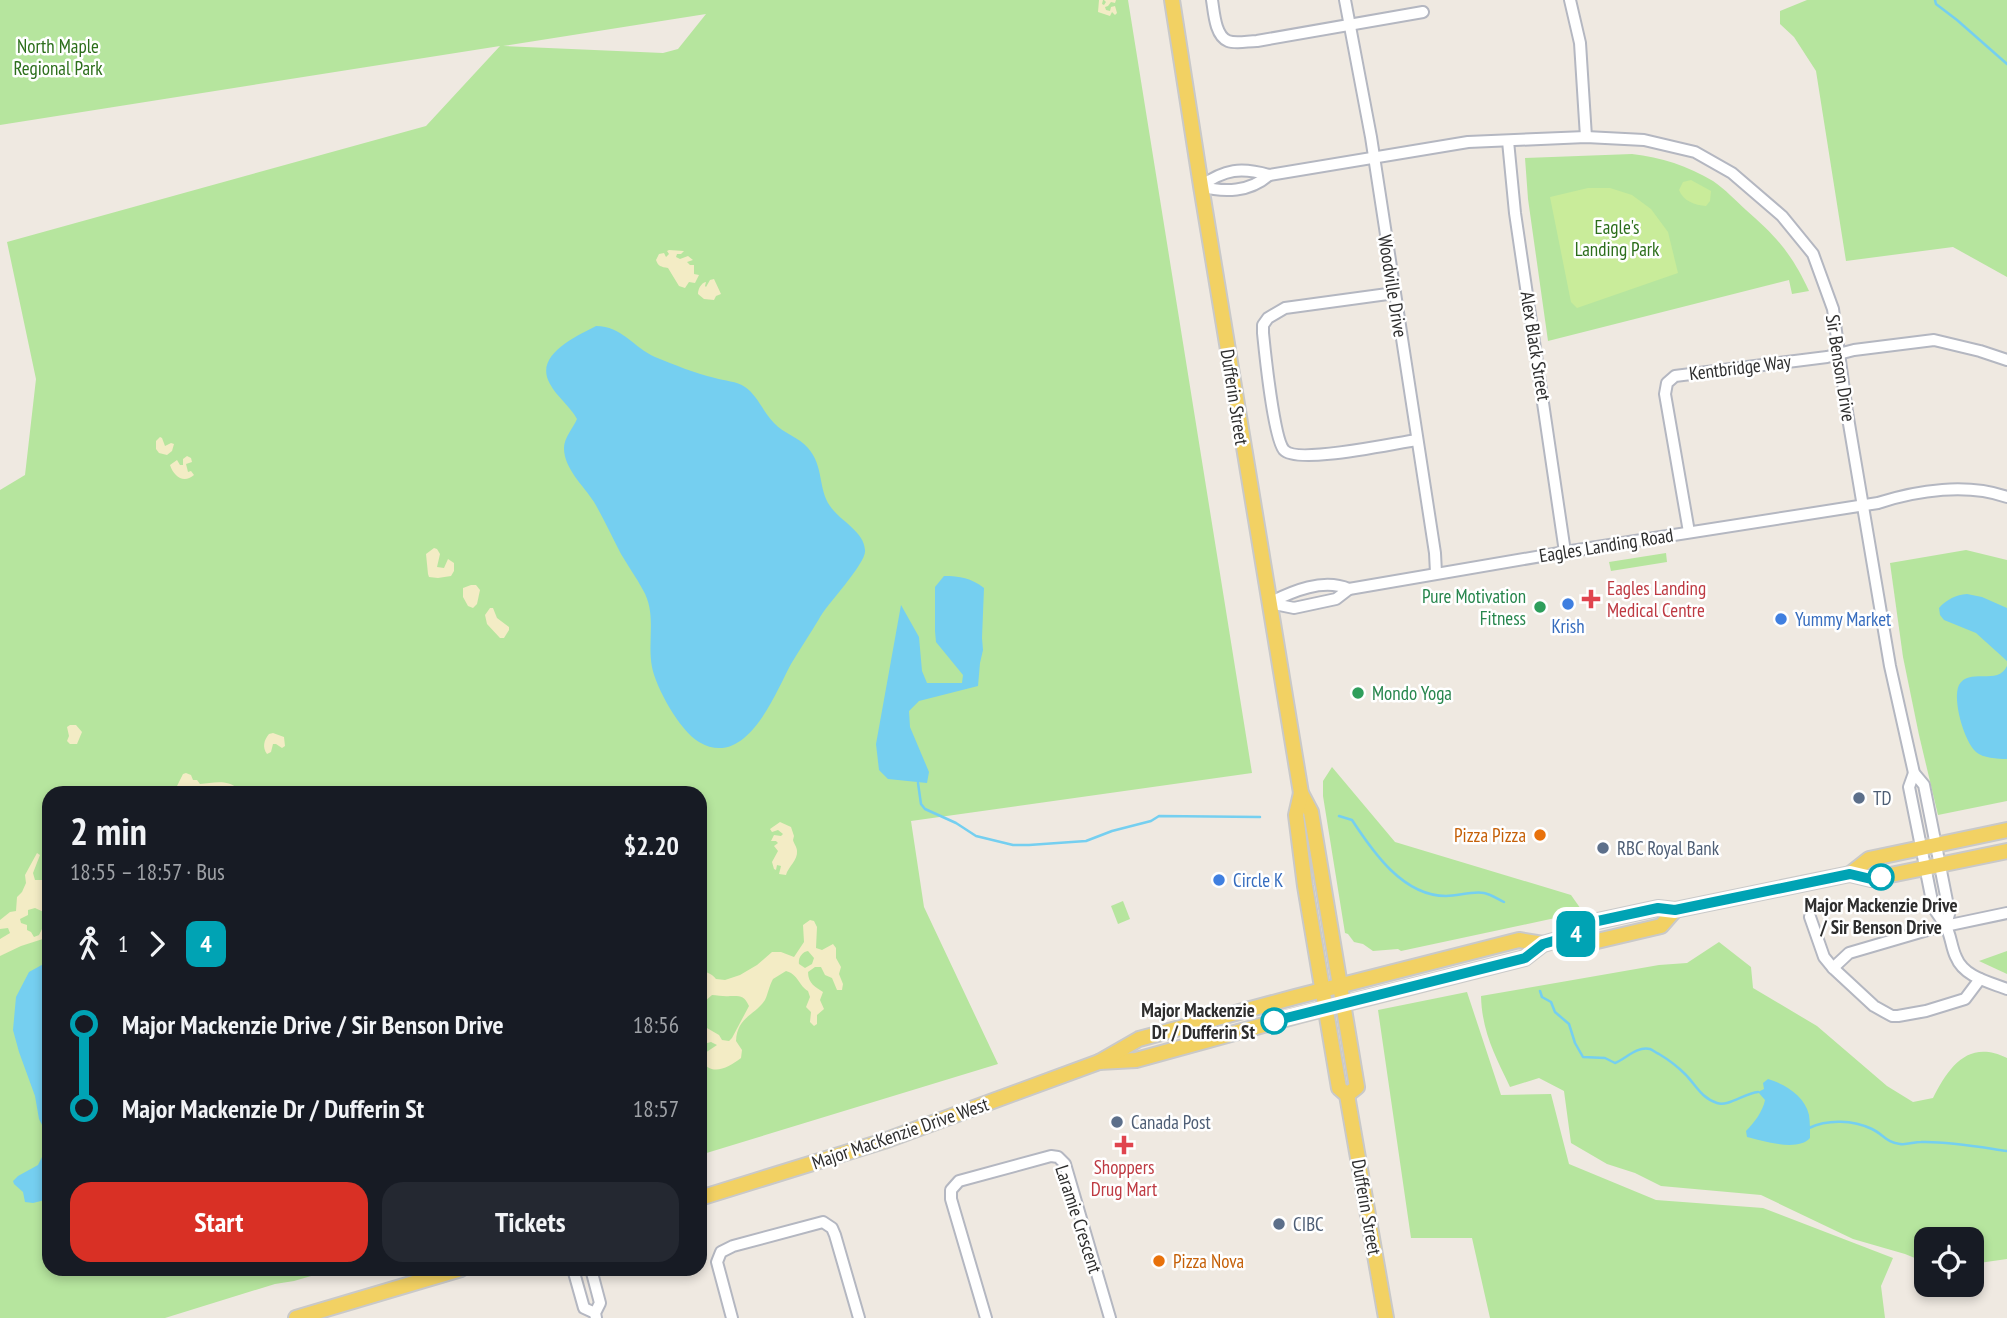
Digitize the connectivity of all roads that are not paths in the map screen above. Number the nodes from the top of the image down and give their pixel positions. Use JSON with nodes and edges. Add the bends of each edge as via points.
{"nodes":[{"id":1,"x":1172,"y":0,"type":"edge"},
{"id":2,"x":1212,"y":0,"type":"edge"},
{"id":3,"x":1345,"y":0,"type":"edge"},
{"id":4,"x":1570,"y":0,"type":"edge"},
{"id":5,"x":1423,"y":12,"type":"dead end"},
{"id":6,"x":1349,"y":24,"type":"junction"},
{"id":7,"x":1587,"y":137,"type":"junction"},
{"id":8,"x":1508,"y":141,"type":"junction"},
{"id":9,"x":1374,"y":158,"type":"junction"},
{"id":10,"x":1269,"y":175,"type":"junction"},
{"id":11,"x":1201,"y":186,"type":"junction"},
{"id":12,"x":1395,"y":293,"type":"junction"},
{"id":13,"x":1840,"y":353,"type":"junction"},
{"id":14,"x":2007,"y":360,"type":"edge"},
{"id":15,"x":1417,"y":440,"type":"junction"},
{"id":16,"x":2007,"y":498,"type":"edge"},
{"id":17,"x":1864,"y":505,"type":"junction"},
{"id":18,"x":1689,"y":532,"type":"junction"},
{"id":19,"x":1565,"y":552,"type":"junction"},
{"id":20,"x":1436,"y":573,"type":"junction"},
{"id":21,"x":1349,"y":589,"type":"junction"},
{"id":22,"x":1269,"y":603,"type":"junction"},
{"id":23,"x":1301,"y":793,"type":"junction"},
{"id":24,"x":2007,"y":830,"type":"edge"},
{"id":25,"x":1930,"y":847,"type":"junction"},
{"id":26,"x":2007,"y":851,"type":"edge"},
{"id":27,"x":1933,"y":866,"type":"junction"},
{"id":28,"x":1850,"y":874,"type":"junction"},
{"id":29,"x":2007,"y":913,"type":"edge"},
{"id":30,"x":1810,"y":917,"type":"dead end"},
{"id":31,"x":1946,"y":926,"type":"junction"},
{"id":32,"x":1543,"y":944,"type":"junction"},
{"id":33,"x":1833,"y":968,"type":"junction"},
{"id":34,"x":1980,"y":979,"type":"junction"},
{"id":35,"x":1340,"y":986,"type":"junction"},
{"id":36,"x":2007,"y":989,"type":"edge"},
{"id":37,"x":1322,"y":990,"type":"junction"},
{"id":38,"x":1343,"y":1004,"type":"junction"},
{"id":39,"x":1326,"y":1008,"type":"junction"},
{"id":40,"x":1098,"y":1062,"type":"junction"},
{"id":41,"x":1347,"y":1095,"type":"junction"},
{"id":42,"x":707,"y":1196,"type":"edge"},
{"id":43,"x":437,"y":1276,"type":"edge"},
{"id":44,"x":575,"y":1276,"type":"edge"},
{"id":45,"x":593,"y":1276,"type":"edge"},
{"id":46,"x":595,"y":1316,"type":"edge"},
{"id":47,"x":296,"y":1318,"type":"edge"},
{"id":48,"x":732,"y":1318,"type":"edge"},
{"id":49,"x":859,"y":1318,"type":"edge"},
{"id":50,"x":986,"y":1318,"type":"edge"},
{"id":51,"x":1110,"y":1318,"type":"edge"},
{"id":52,"x":1386,"y":1318,"type":"edge"}],
"edges":[{"from":1,"to":11,"type":"main road","name":"Dufferin Street"},
{"from":2,"to":6,"type":"street","via":[[1222,37],[1229,42]]},
{"from":3,"to":6,"type":"street","name":"Woodville Drive"},
{"from":4,"to":7,"type":"street","via":[[1580,43]]},
{"from":5,"to":6,"type":"street"},
{"from":6,"to":9,"type":"street","name":"Woodville Drive"},
{"from":7,"to":8,"type":"street","name":"Sir Benson Drive"},
{"from":7,"to":13,"type":"street","name":"Sir Benson Drive","via":[[1644,140],[1695,152],[1757,193],[1812,254],[1833,309]]},
{"from":8,"to":9,"type":"street","name":"Sir Benson Drive","via":[[1468,142]]},
{"from":8,"to":19,"type":"street","name":"Alex Black Street"},
{"from":9,"to":10,"type":"street","name":"Sir Benson Drive"},
{"from":9,"to":12,"type":"street","name":"Woodville Drive"},
{"from":10,"to":11,"type":"street","name":"Sir Benson Drive","via":[[1250,169],[1220,174]]},
{"from":10,"to":11,"type":"street","name":"Sir Benson Drive","via":[[1258,185],[1220,191]]},
{"from":11,"to":22,"type":"main road","name":"Dufferin Street"},
{"from":12,"to":15,"type":"street","name":"Woodville Drive"},
{"from":12,"to":15,"type":"street","via":[[1285,308],[1268,318],[1262,333],[1283,449],[1311,456]]},
{"from":13,"to":14,"type":"street","via":[[1934,340]]},
{"from":13,"to":17,"type":"street","name":"Sir Benson Drive"},
{"from":13,"to":18,"type":"street","name":"Kentbridge Way","via":[[1680,375],[1669,381],[1665,396]]},
{"from":15,"to":20,"type":"street","name":"Woodville Drive"},
{"from":16,"to":17,"type":"street","name":"Eagles Landing Road","via":[[1992,492],[1951,489]]},
{"from":17,"to":18,"type":"street","name":"Eagles Landing Road"},
{"from":17,"to":25,"type":"street","name":"Sir Benson Drive","via":[[1889,666],[1914,773],[1924,785]]},
{"from":18,"to":19,"type":"street","name":"Eagles Landing Road"},
{"from":19,"to":20,"type":"street","name":"Eagles Landing Road"},
{"from":20,"to":21,"type":"street","name":"Eagles Landing Road"},
{"from":21,"to":22,"type":"street","name":"Eagles Landing Road","via":[[1336,599],[1294,608]]},
{"from":21,"to":22,"type":"street","name":"Eagles Landing Road","via":[[1336,583],[1295,590]]},
{"from":22,"to":23,"type":"main road","name":"Dufferin Street"},
{"from":23,"to":35,"type":"main road","name":"Dufferin Street","via":[[1311,812]]},
{"from":23,"to":37,"type":"main road","name":"Dufferin Street","via":[[1296,815]]},
{"from":24,"to":25,"type":"main road","name":"Major MacKenzie Drive West"},
{"from":25,"to":27,"type":"street","name":"Sir Benson Drive"},
{"from":25,"to":28,"type":"main road","name":"Major MacKenzie Drive West","via":[[1868,859]]},
{"from":26,"to":27,"type":"main road","name":"Major MacKenzie Drive West"},
{"from":27,"to":28,"type":"main road","name":"Major MacKenzie Drive West","via":[[1871,879]]},
{"from":27,"to":31,"type":"street","name":"Sir Benson Drive","via":[[1933,906]]},
{"from":28,"to":32,"type":"main road","name":"Major MacKenzie Drive West","via":[[1593,922],[1578,934]]},
{"from":29,"to":31,"type":"street"},
{"from":30,"to":33,"type":"street","via":[[1824,957]]},
{"from":31,"to":33,"type":"street","via":[[1849,953]]},
{"from":31,"to":34,"type":"street","name":"Sir Benson Drive","via":[[1956,959]]},
{"from":32,"to":35,"type":"main road","name":"Major MacKenzie Drive West","via":[[1519,940]]},
{"from":32,"to":38,"type":"main road","name":"Major MacKenzie Drive West","via":[[1525,958]]},
{"from":33,"to":34,"type":"street","via":[[1877,1009],[1898,1016],[1965,999]]},
{"from":34,"to":36,"type":"street"},
{"from":35,"to":37,"type":"main road","name":"Major MacKenzie Drive West"},
{"from":35,"to":38,"type":"main road","name":"Dufferin Street"},
{"from":37,"to":39,"type":"main road","name":"Dufferin Street"},
{"from":37,"to":40,"type":"main road","name":"Major MacKenzie Drive West","via":[[1139,1039]]},
{"from":38,"to":39,"type":"main road","name":"Major MacKenzie Drive West"},
{"from":38,"to":41,"type":"main road","name":"Dufferin Street","via":[[1357,1087]]},
{"from":39,"to":40,"type":"main road","name":"Major MacKenzie Drive West","via":[[1136,1060]]},
{"from":39,"to":41,"type":"main road","name":"Dufferin Street","via":[[1339,1088]]},
{"from":40,"to":42,"type":"main road","name":"Major MacKenzie Drive West","via":[[884,1141]]},
{"from":41,"to":52,"type":"main road","name":"Dufferin Street"},
{"from":43,"to":47,"type":"main road"},
{"from":44,"to":46,"type":"street","via":[[584,1308]]},
{"from":45,"to":46,"type":"street","via":[[600,1303]]},
{"from":48,"to":49,"type":"street","via":[[717,1262],[721,1252],[823,1222],[835,1235]]},
{"from":50,"to":51,"type":"street","name":"Laramie Crescent","via":[[951,1190],[959,1181],[1051,1156],[1065,1164]]}]}
